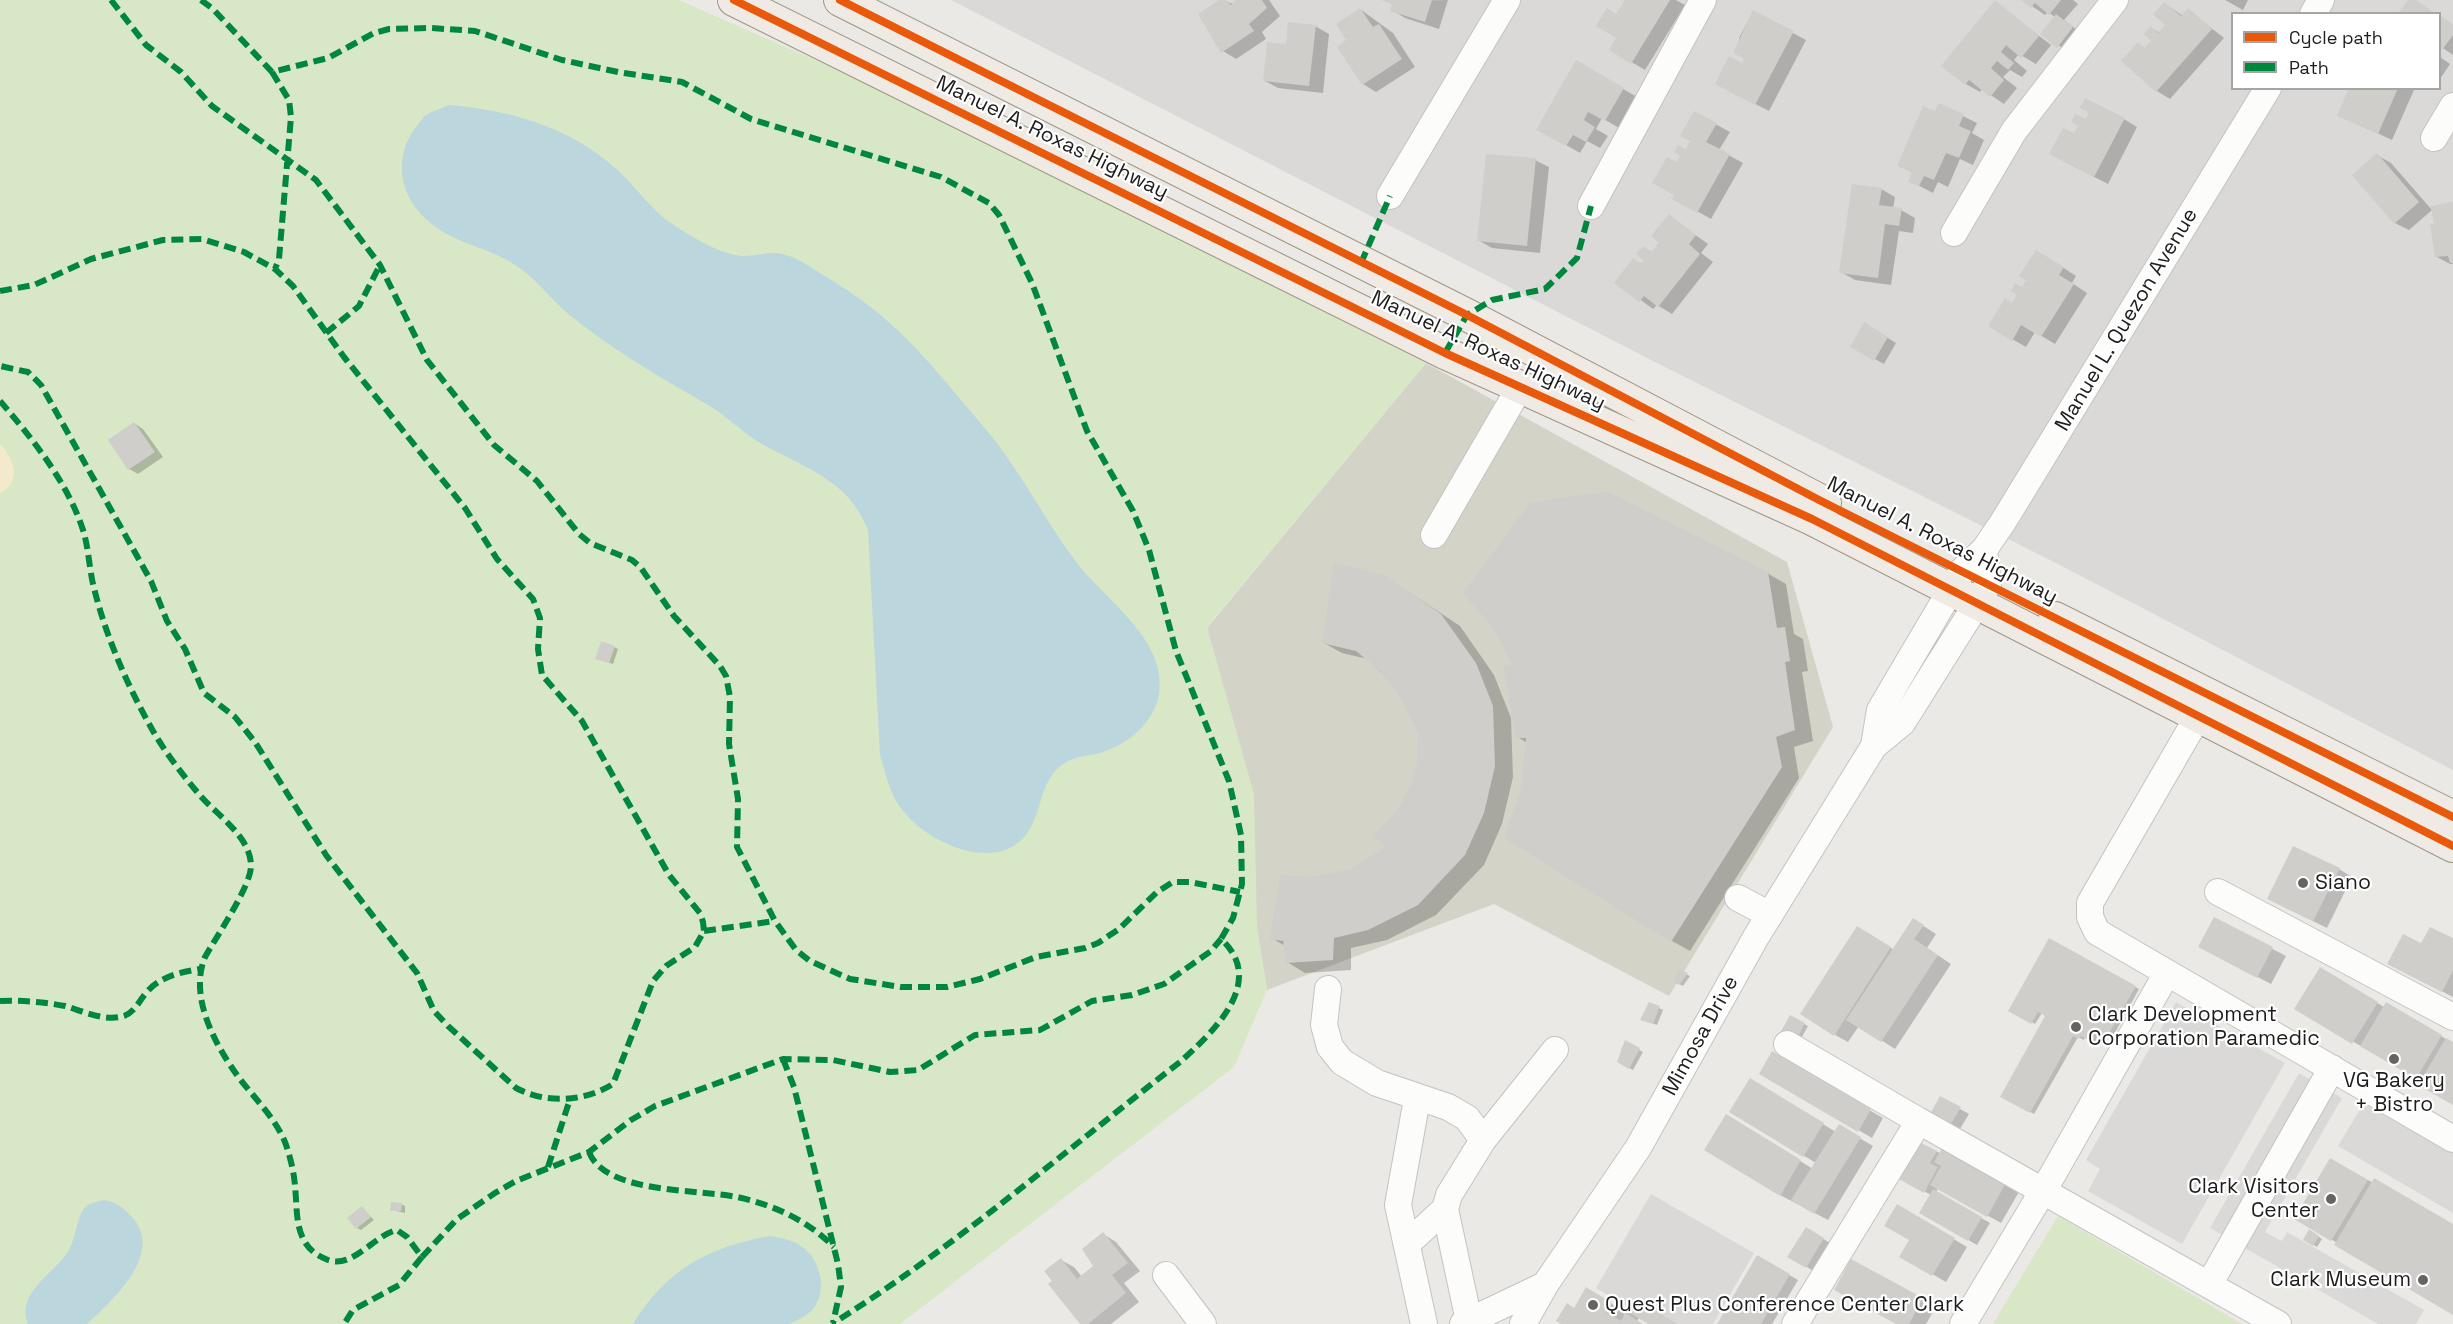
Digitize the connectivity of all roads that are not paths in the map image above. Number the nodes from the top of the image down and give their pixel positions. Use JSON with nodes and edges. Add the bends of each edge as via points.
{"nodes":[{"id":1,"x":734,"y":0,"type":"edge"},
{"id":2,"x":840,"y":0,"type":"edge"},
{"id":3,"x":1507,"y":0,"type":"edge"},
{"id":4,"x":1703,"y":0,"type":"edge"},
{"id":5,"x":2115,"y":0,"type":"edge"},
{"id":6,"x":2267,"y":90,"type":"edge"},
{"id":7,"x":2453,"y":106,"type":"edge"},
{"id":8,"x":2434,"y":138,"type":"dead end"},
{"id":9,"x":1389,"y":196,"type":"dead end"},
{"id":10,"x":1591,"y":206,"type":"dead end"},
{"id":11,"x":1954,"y":233,"type":"dead end"},
{"id":12,"x":1520,"y":387,"type":"junction"},
{"id":13,"x":1434,"y":535,"type":"dead end"},
{"id":14,"x":1970,"y":586,"type":"junction"},
{"id":15,"x":2205,"y":705,"type":"junction"},
{"id":16,"x":2453,"y":817,"type":"edge"},
{"id":17,"x":2453,"y":846,"type":"edge"},
{"id":18,"x":2218,"y":892,"type":"dead end"},
{"id":19,"x":1738,"y":898,"type":"dead end"},
{"id":20,"x":1770,"y":915,"type":"junction"},
{"id":21,"x":2167,"y":973,"type":"junction"},
{"id":22,"x":1328,"y":990,"type":"dead end"},
{"id":23,"x":2453,"y":1017,"type":"edge"},
{"id":24,"x":1787,"y":1044,"type":"dead end"},
{"id":25,"x":1555,"y":1050,"type":"dead end"},
{"id":26,"x":2331,"y":1068,"type":"junction"},
{"id":27,"x":1417,"y":1099,"type":"junction"},
{"id":28,"x":1919,"y":1121,"type":"junction"},
{"id":29,"x":2453,"y":1139,"type":"edge"},
{"id":30,"x":1483,"y":1140,"type":"junction"},
{"id":31,"x":2043,"y":1190,"type":"junction"},
{"id":32,"x":1445,"y":1209,"type":"junction"},
{"id":33,"x":1408,"y":1243,"type":"junction"},
{"id":34,"x":1166,"y":1275,"type":"dead end"},
{"id":35,"x":2210,"y":1283,"type":"junction"},
{"id":36,"x":1545,"y":1285,"type":"junction"},
{"id":37,"x":1197,"y":1322,"type":"edge"},
{"id":38,"x":1466,"y":1323,"type":"edge"},
{"id":39,"x":1424,"y":1324,"type":"edge"},
{"id":40,"x":1524,"y":1324,"type":"edge"},
{"id":41,"x":1795,"y":1324,"type":"edge"},
{"id":42,"x":1963,"y":1324,"type":"edge"},
{"id":43,"x":2278,"y":1324,"type":"edge"}],
"edges":[{"from":1,"to":12,"type":"main road","name":"Manuel A. Roxas Highway"},
{"from":2,"to":14,"type":"main road","name":"Manuel A. Roxas Highway","via":[[1467,315],[1821,501]]},
{"from":3,"to":9,"type":"street"},
{"from":4,"to":10,"type":"street"},
{"from":5,"to":11,"type":"street","via":[[2014,131]]},
{"from":6,"to":14,"type":"street","name":"Manuel L. Quezon Avenue","via":[[2071,415],[1984,550]]},
{"from":7,"to":8,"type":"street"},
{"from":12,"to":13,"type":"street"},
{"from":12,"to":14,"type":"main road","name":"Manuel A. Roxas Highway"},
{"from":14,"to":15,"type":"main road","name":"Manuel A. Roxas Highway"},
{"from":14,"to":20,"type":"street","name":"Mimosa Drive","via":[[1880,710],[1874,746]]},
{"from":15,"to":16,"type":"main road","name":"Manuel A. Roxas Highway"},
{"from":15,"to":17,"type":"main road","name":"Manuel A. Roxas Highway"},
{"from":15,"to":21,"type":"street","via":[[2090,903],[2090,917],[2097,932]]},
{"from":18,"to":23,"type":"street"},
{"from":19,"to":20,"type":"street"},
{"from":20,"to":36,"type":"street","name":"Mimosa Drive","via":[[1638,1148]]},
{"from":21,"to":26,"type":"street"},
{"from":21,"to":31,"type":"street"},
{"from":22,"to":27,"type":"street","via":[[1324,1025],[1330,1047],[1342,1062],[1377,1083]]},
{"from":24,"to":28,"type":"street"},
{"from":25,"to":30,"type":"street"},
{"from":26,"to":29,"type":"street"},
{"from":26,"to":35,"type":"street"},
{"from":27,"to":30,"type":"street","via":[[1448,1107],[1467,1118]]},
{"from":27,"to":33,"type":"street","via":[[1398,1205]]},
{"from":28,"to":31,"type":"street"},
{"from":28,"to":41,"type":"street"},
{"from":30,"to":32,"type":"street","via":[[1449,1195]]},
{"from":31,"to":35,"type":"street"},
{"from":31,"to":42,"type":"street"},
{"from":32,"to":33,"type":"street"},
{"from":32,"to":38,"type":"street"},
{"from":33,"to":39,"type":"street"},
{"from":34,"to":37,"type":"street"},
{"from":35,"to":43,"type":"street"},
{"from":36,"to":38,"type":"street"},
{"from":36,"to":40,"type":"street","name":"Mimosa Drive"}]}
